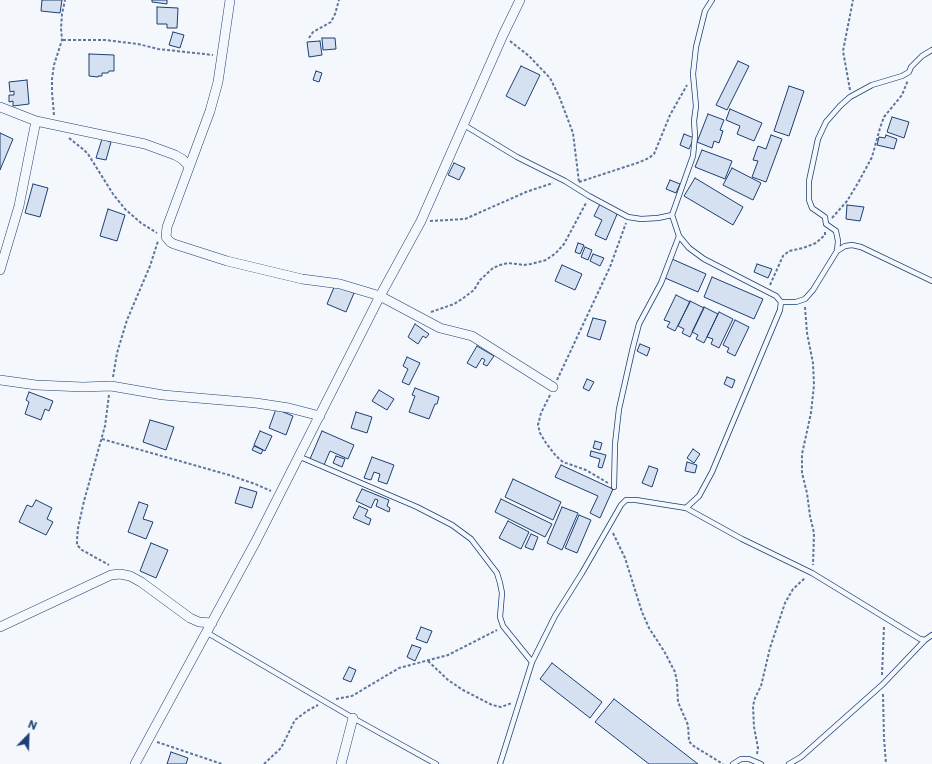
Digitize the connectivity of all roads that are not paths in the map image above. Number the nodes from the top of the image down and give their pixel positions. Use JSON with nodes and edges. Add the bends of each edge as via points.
{"nodes":[{"id":1,"x":230,"y":0,"type":"edge"},
{"id":2,"x":520,"y":0,"type":"edge"},
{"id":3,"x":712,"y":0,"type":"edge"},
{"id":4,"x":932,"y":50,"type":"edge"},
{"id":5,"x":0,"y":108,"type":"edge"},
{"id":6,"x":36,"y":121,"type":"junction"},
{"id":7,"x":464,"y":126,"type":"junction"},
{"id":8,"x":189,"y":166,"type":"junction"},
{"id":9,"x":672,"y":215,"type":"junction"},
{"id":10,"x":679,"y":236,"type":"junction"},
{"id":11,"x":837,"y":251,"type":"junction"},
{"id":12,"x":0,"y":270,"type":"edge"},
{"id":13,"x":932,"y":281,"type":"edge"},
{"id":14,"x":380,"y":296,"type":"junction"},
{"id":15,"x":781,"y":302,"type":"junction"},
{"id":16,"x":0,"y":380,"type":"edge"},
{"id":17,"x":553,"y":387,"type":"road end"},
{"id":18,"x":320,"y":416,"type":"junction"},
{"id":19,"x":298,"y":456,"type":"junction"},
{"id":20,"x":614,"y":487,"type":"road end"},
{"id":21,"x":686,"y":508,"type":"junction"},
{"id":22,"x":212,"y":623,"type":"junction"},
{"id":23,"x":0,"y":627,"type":"edge"},
{"id":24,"x":206,"y":632,"type":"junction"},
{"id":25,"x":932,"y":635,"type":"edge"},
{"id":26,"x":925,"y":640,"type":"junction"},
{"id":27,"x":532,"y":662,"type":"junction"},
{"id":28,"x":352,"y":718,"type":"junction"},
{"id":29,"x":759,"y":763,"type":"edge"},
{"id":30,"x":135,"y":764,"type":"edge"},
{"id":31,"x":341,"y":764,"type":"edge"},
{"id":32,"x":436,"y":764,"type":"edge"},
{"id":33,"x":500,"y":764,"type":"edge"},
{"id":34,"x":733,"y":764,"type":"edge"},
{"id":35,"x":788,"y":764,"type":"edge"}],
"edges":[{"from":1,"to":8,"type":"street","via":[[218,82]]},
{"from":2,"to":7,"type":"street"},
{"from":3,"to":9,"type":"lane","via":[[705,11],[696,47],[693,74],[696,106],[693,156]]},
{"from":4,"to":11,"type":"lane","via":[[922,56],[902,76],[872,85],[850,97],[826,122],[814,156],[809,181],[809,200],[812,208],[825,217],[826,224],[836,232]]},
{"from":5,"to":6,"type":"street"},
{"from":6,"to":8,"type":"street","via":[[145,144],[174,155]]},
{"from":6,"to":12,"type":"street","via":[[19,206]]},
{"from":7,"to":9,"type":"lane","via":[[628,217],[641,219]]},
{"from":7,"to":14,"type":"street","via":[[421,221]]},
{"from":8,"to":14,"type":"street","via":[[168,227],[166,237],[170,242],[227,261],[302,279],[340,284]]},
{"from":9,"to":10,"type":"lane"},
{"from":10,"to":15,"type":"lane","via":[[688,248],[704,259],[768,291]]},
{"from":10,"to":20,"type":"lane","via":[[661,282],[639,324],[633,346],[619,409]]},
{"from":11,"to":13,"type":"lane","via":[[845,246],[861,247]]},
{"from":11,"to":15,"type":"lane","via":[[805,299]]},
{"from":14,"to":17,"type":"street","via":[[440,328],[472,336]]},
{"from":14,"to":18,"type":"street"},
{"from":15,"to":21,"type":"lane","via":[[780,310],[712,472],[699,496]]},
{"from":16,"to":18,"type":"street","via":[[36,385],[111,386],[163,395],[256,403]]},
{"from":18,"to":19,"type":"street"},
{"from":19,"to":22,"type":"street"},
{"from":19,"to":27,"type":"lane","via":[[417,508],[452,525],[471,539],[496,573],[500,583],[500,617],[504,626]]},
{"from":21,"to":26,"type":"lane","via":[[812,573]]},
{"from":21,"to":27,"type":"lane","via":[[626,500],[555,616]]},
{"from":22,"to":23,"type":"street","via":[[190,618],[141,582],[120,574],[98,580]]},
{"from":22,"to":24,"type":"street"},
{"from":24,"to":28,"type":"lane"},
{"from":24,"to":30,"type":"street"},
{"from":25,"to":26,"type":"lane"},
{"from":26,"to":35,"type":"lane","via":[[883,684],[801,757]]},
{"from":27,"to":33,"type":"lane"},
{"from":28,"to":31,"type":"street"},
{"from":28,"to":32,"type":"lane"},
{"from":29,"to":34,"type":"lane","via":[[740,759]]}]}
